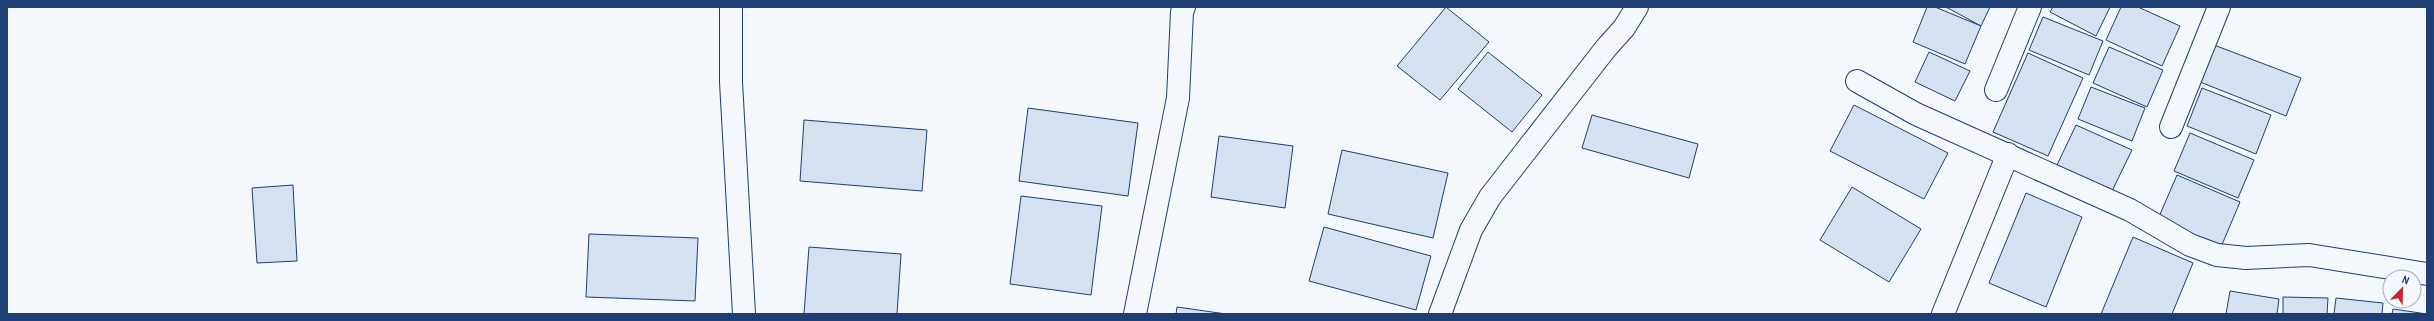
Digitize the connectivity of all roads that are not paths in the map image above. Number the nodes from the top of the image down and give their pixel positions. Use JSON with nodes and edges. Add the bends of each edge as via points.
{"nodes":[{"id":1,"x":731,"y":7,"type":"edge"},
{"id":2,"x":1636,"y":7,"type":"edge"},
{"id":3,"x":2030,"y":7,"type":"edge"},
{"id":4,"x":2219,"y":7,"type":"edge"},
{"id":5,"x":1181,"y":9,"type":"edge"},
{"id":6,"x":1857,"y":81,"type":"dead end"},
{"id":7,"x":1996,"y":90,"type":"dead end"},
{"id":8,"x":2171,"y":127,"type":"dead end"},
{"id":9,"x":2008,"y":154,"type":"junction"},
{"id":10,"x":2427,"y":274,"type":"edge"},
{"id":11,"x":744,"y":314,"type":"edge"},
{"id":12,"x":1135,"y":314,"type":"edge"},
{"id":13,"x":1440,"y":314,"type":"edge"},
{"id":14,"x":1943,"y":314,"type":"edge"}],
"edges":[{"from":1,"to":11,"type":"street","via":[[731,82]]},
{"from":2,"to":13,"type":"street","via":[[1624,28],[1490,197],[1471,230]]},
{"from":3,"to":7,"type":"street"},
{"from":4,"to":8,"type":"street"},
{"from":5,"to":12,"type":"street","via":[[1178,98]]},
{"from":6,"to":9,"type":"street","via":[[1916,114]]},
{"from":9,"to":10,"type":"street","via":[[2130,210],[2190,245],[2218,255],[2246,258],[2309,255]]},
{"from":9,"to":14,"type":"street"}]}
